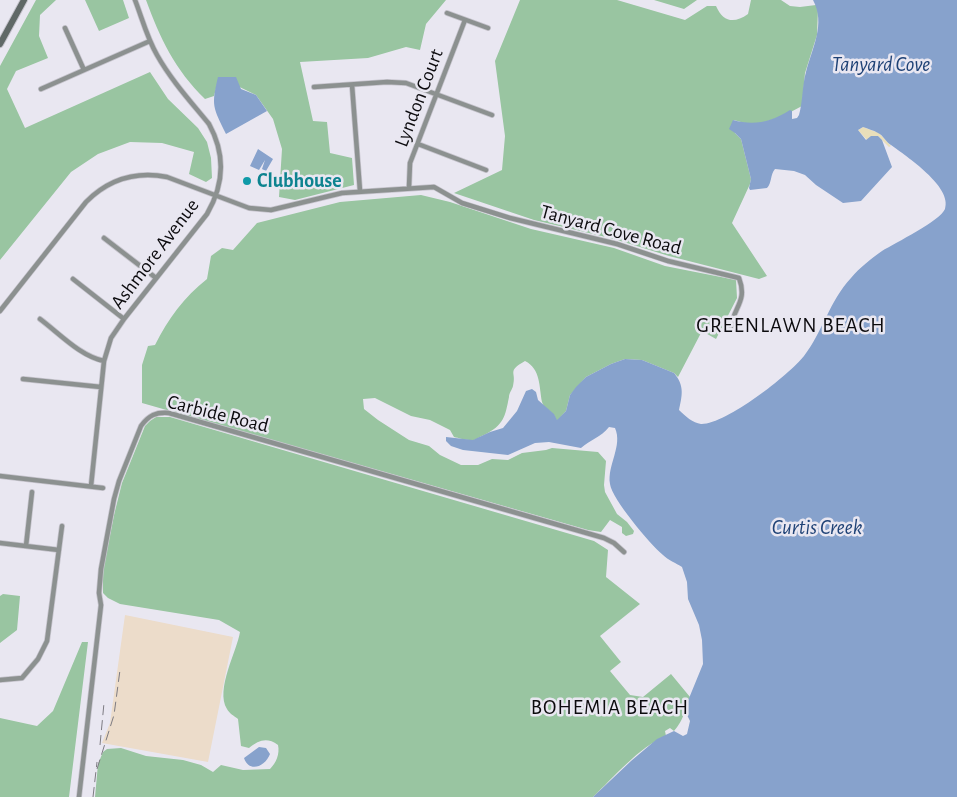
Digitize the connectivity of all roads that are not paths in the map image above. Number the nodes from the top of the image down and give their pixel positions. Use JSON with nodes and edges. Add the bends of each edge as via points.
{"nodes":[{"id":1,"x":24,"y":0,"type":"edge"},
{"id":2,"x":135,"y":0,"type":"edge"},
{"id":3,"x":447,"y":13,"type":"dead end"},
{"id":4,"x":466,"y":20,"type":"junction"},
{"id":5,"x":65,"y":28,"type":"dead end"},
{"id":6,"x":488,"y":28,"type":"dead end"},
{"id":7,"x":150,"y":41,"type":"junction"},
{"id":8,"x":0,"y":44,"type":"edge"},
{"id":9,"x":84,"y":70,"type":"junction"},
{"id":10,"x":352,"y":85,"type":"junction"},
{"id":11,"x":314,"y":87,"type":"dead end"},
{"id":12,"x":41,"y":90,"type":"dead end"},
{"id":13,"x":437,"y":94,"type":"junction"},
{"id":14,"x":492,"y":115,"type":"dead end"},
{"id":15,"x":418,"y":144,"type":"junction"},
{"id":16,"x":486,"y":170,"type":"dead end"},
{"id":17,"x":409,"y":187,"type":"junction"},
{"id":18,"x":360,"y":191,"type":"junction"},
{"id":19,"x":217,"y":195,"type":"junction"},
{"id":20,"x":104,"y":238,"type":"dead end"},
{"id":21,"x":156,"y":278,"type":"junction"},
{"id":22,"x":73,"y":279,"type":"dead end"},
{"id":23,"x":0,"y":311,"type":"edge"},
{"id":24,"x":40,"y":319,"type":"dead end"},
{"id":25,"x":124,"y":319,"type":"junction"},
{"id":26,"x":731,"y":328,"type":"dead end"},
{"id":27,"x":104,"y":360,"type":"junction"},
{"id":28,"x":23,"y":379,"type":"dead end"},
{"id":29,"x":101,"y":387,"type":"junction"},
{"id":30,"x":0,"y":476,"type":"edge"},
{"id":31,"x":91,"y":486,"type":"junction"},
{"id":32,"x":103,"y":488,"type":"dead end"},
{"id":33,"x":32,"y":492,"type":"dead end"},
{"id":34,"x":62,"y":526,"type":"dead end"},
{"id":35,"x":0,"y":543,"type":"edge"},
{"id":36,"x":26,"y":546,"type":"junction"},
{"id":37,"x":59,"y":550,"type":"junction"},
{"id":38,"x":624,"y":552,"type":"dead end"},
{"id":39,"x":0,"y":680,"type":"edge"},
{"id":40,"x":78,"y":797,"type":"edge"}],
"edges":[{"from":1,"to":8,"type":"main road"},
{"from":2,"to":7,"type":"street","name":"Ashmore Avenue"},
{"from":3,"to":4,"type":"street"},
{"from":4,"to":6,"type":"street"},
{"from":4,"to":13,"type":"street","name":"Lyndon Court"},
{"from":5,"to":9,"type":"street"},
{"from":7,"to":9,"type":"street"},
{"from":7,"to":19,"type":"street","name":"Ashmore Avenue","via":[[164,67],[214,134],[221,163]]},
{"from":9,"to":12,"type":"street"},
{"from":10,"to":11,"type":"street"},
{"from":10,"to":13,"type":"street","via":[[396,82]]},
{"from":10,"to":18,"type":"street"},
{"from":13,"to":14,"type":"street"},
{"from":13,"to":15,"type":"street","name":"Lyndon Court"},
{"from":15,"to":16,"type":"street"},
{"from":15,"to":17,"type":"street","name":"Lyndon Court","via":[[410,163]]},
{"from":17,"to":18,"type":"street"},
{"from":17,"to":26,"type":"street","name":"Tanyard Cove Road","via":[[429,186],[462,203],[510,218],[738,278],[742,299]]},
{"from":18,"to":19,"type":"street","via":[[271,210],[249,208]]},
{"from":19,"to":21,"type":"street","name":"Ashmore Avenue","via":[[207,214]]},
{"from":19,"to":23,"type":"street","via":[[156,175],[130,176],[105,186],[86,202]]},
{"from":20,"to":21,"type":"street"},
{"from":21,"to":25,"type":"street","name":"Ashmore Avenue"},
{"from":22,"to":25,"type":"street"},
{"from":24,"to":27,"type":"street","via":[[89,356]]},
{"from":25,"to":27,"type":"street","name":"Ashmore Avenue","via":[[111,338]]},
{"from":27,"to":29,"type":"street","name":"Ashmore Avenue"},
{"from":28,"to":29,"type":"street"},
{"from":29,"to":31,"type":"street","name":"Ashmore Avenue"},
{"from":30,"to":31,"type":"street"},
{"from":31,"to":32,"type":"street"},
{"from":33,"to":36,"type":"street"},
{"from":34,"to":37,"type":"street"},
{"from":35,"to":36,"type":"street"},
{"from":36,"to":37,"type":"street"},
{"from":37,"to":39,"type":"street","via":[[47,641],[38,659],[22,678]]},
{"from":38,"to":40,"type":"street","name":"Carbide Road","via":[[614,543],[594,535],[169,413],[153,414],[146,418],[130,453],[119,481],[110,520],[101,569],[101,605]]}]}
